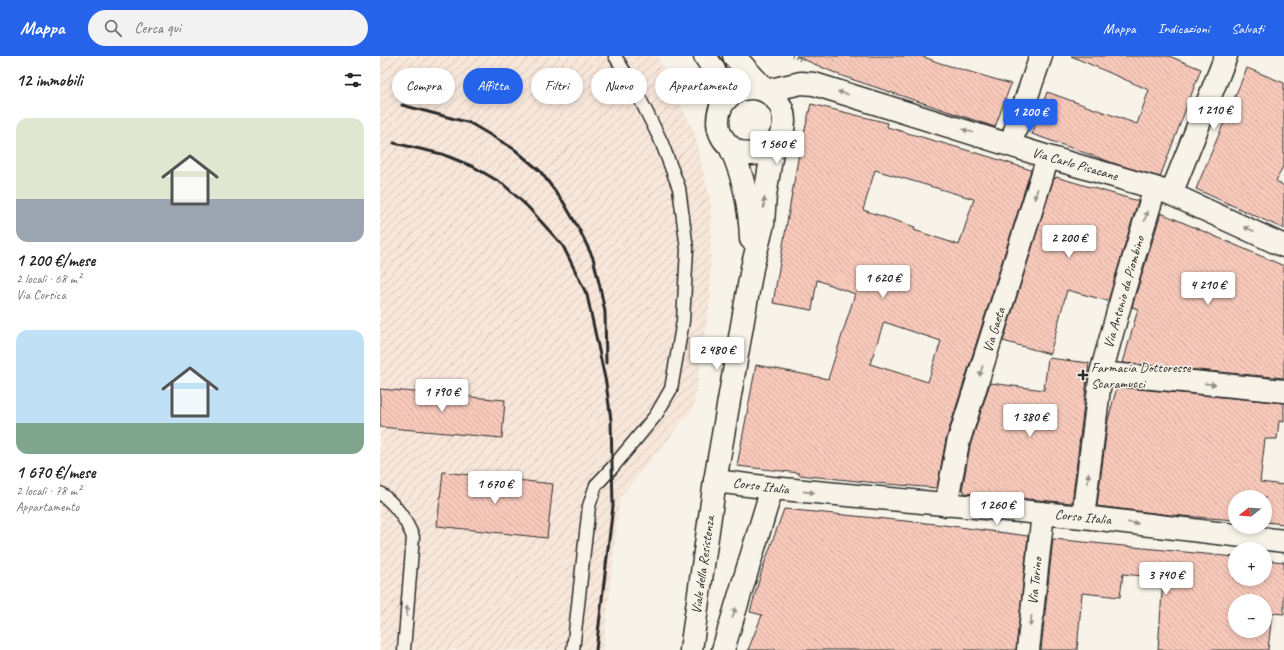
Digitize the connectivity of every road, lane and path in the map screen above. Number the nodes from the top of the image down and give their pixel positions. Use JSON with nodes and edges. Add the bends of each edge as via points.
{"nodes":[{"id":1,"x":615,"y":56,"type":"edge"},
{"id":2,"x":705,"y":56,"type":"edge"},
{"id":3,"x":734,"y":56,"type":"edge"},
{"id":4,"x":1041,"y":56,"type":"edge"},
{"id":5,"x":1226,"y":56,"type":"edge"},
{"id":6,"x":713,"y":68,"type":"edge"},
{"id":7,"x":751,"y":88,"type":"edge"},
{"id":8,"x":766,"y":91,"type":"junction"},
{"id":9,"x":722,"y":104,"type":"edge"},
{"id":10,"x":1010,"y":145,"type":"junction"},
{"id":11,"x":773,"y":147,"type":"junction"},
{"id":12,"x":731,"y":149,"type":"junction"},
{"id":13,"x":1048,"y":157,"type":"junction"},
{"id":14,"x":1163,"y":191,"type":"junction"},
{"id":15,"x":1284,"y":246,"type":"edge"},
{"id":16,"x":752,"y":268,"type":"junction"},
{"id":17,"x":1101,"y":373,"type":"junction"},
{"id":18,"x":1284,"y":391,"type":"edge"},
{"id":19,"x":714,"y":481,"type":"junction"},
{"id":20,"x":772,"y":488,"type":"junction"},
{"id":21,"x":380,"y":493,"type":"edge"},
{"id":22,"x":946,"y":505,"type":"junction"},
{"id":23,"x":1043,"y":513,"type":"junction"},
{"id":24,"x":1084,"y":517,"type":"junction"},
{"id":25,"x":1284,"y":541,"type":"edge"},
{"id":26,"x":404,"y":650,"type":"edge"},
{"id":27,"x":573,"y":650,"type":"edge"},
{"id":28,"x":690,"y":650,"type":"edge"},
{"id":29,"x":723,"y":650,"type":"edge"},
{"id":30,"x":1028,"y":650,"type":"edge"}],
"edges":[{"from":1,"to":27,"type":"lane","via":[[661,141],[679,188],[687,249],[683,320],[671,389],[656,415],[596,485],[589,506]]},
{"from":2,"to":6,"type":"street"},
{"from":3,"to":8,"type":"street"},
{"from":4,"to":10,"type":"street"},
{"from":5,"to":14,"type":"street","name":"Via Antonio da Piombino"},
{"from":7,"to":8,"type":"street"},
{"from":10,"to":8,"type":"street","name":"Via Carlo Pisacane","one_way":true,"via":[[814,84],[801,83]]},
{"from":8,"to":11,"type":"street","via":[[781,107],[784,117],[780,139]]},
{"from":9,"to":12,"type":"street","via":[[717,120],[719,131],[723,141]]},
{"from":10,"to":13,"type":"street","name":"Via Carlo Pisacane"},
{"from":11,"to":12,"type":"street","via":[[763,153],[752,155],[741,154]]},
{"from":16,"to":11,"type":"street","one_way":true,"via":[[763,224]]},
{"from":12,"to":16,"type":"street","via":[[739,167],[747,200],[751,223]]},
{"from":13,"to":14,"type":"street","name":"Via Carlo Pisacane"},
{"from":13,"to":22,"type":"street","name":"Via Gaeta","one_way":true,"via":[[958,443]]},
{"from":15,"to":14,"type":"street","name":"Via Carlo Pisacane","one_way":true},
{"from":17,"to":14,"type":"street","name":"Via Antonio da Piombino","one_way":true,"via":[[1124,290]]},
{"from":16,"to":19,"type":"street","name":"Viale della Resistenza"},
{"from":17,"to":18,"type":"street","one_way":true},
{"from":24,"to":17,"type":"street","name":"Via Antonio da Piombino","one_way":true},
{"from":19,"to":20,"type":"street","name":"Corso Italia"},
{"from":19,"to":28,"type":"street","name":"Viale della Resistenza"},
{"from":20,"to":22,"type":"street","name":"Corso Italia","one_way":true},
{"from":29,"to":20,"type":"street","one_way":true},
{"from":26,"to":21,"type":"lane","one_way":true,"via":[[413,537],[400,512]]},
{"from":22,"to":23,"type":"street","name":"Corso Italia"},
{"from":23,"to":24,"type":"street","name":"Corso Italia"},
{"from":23,"to":30,"type":"street","name":"Via Torino","one_way":true},
{"from":24,"to":25,"type":"street","name":"Corso Italia","one_way":true}]}
